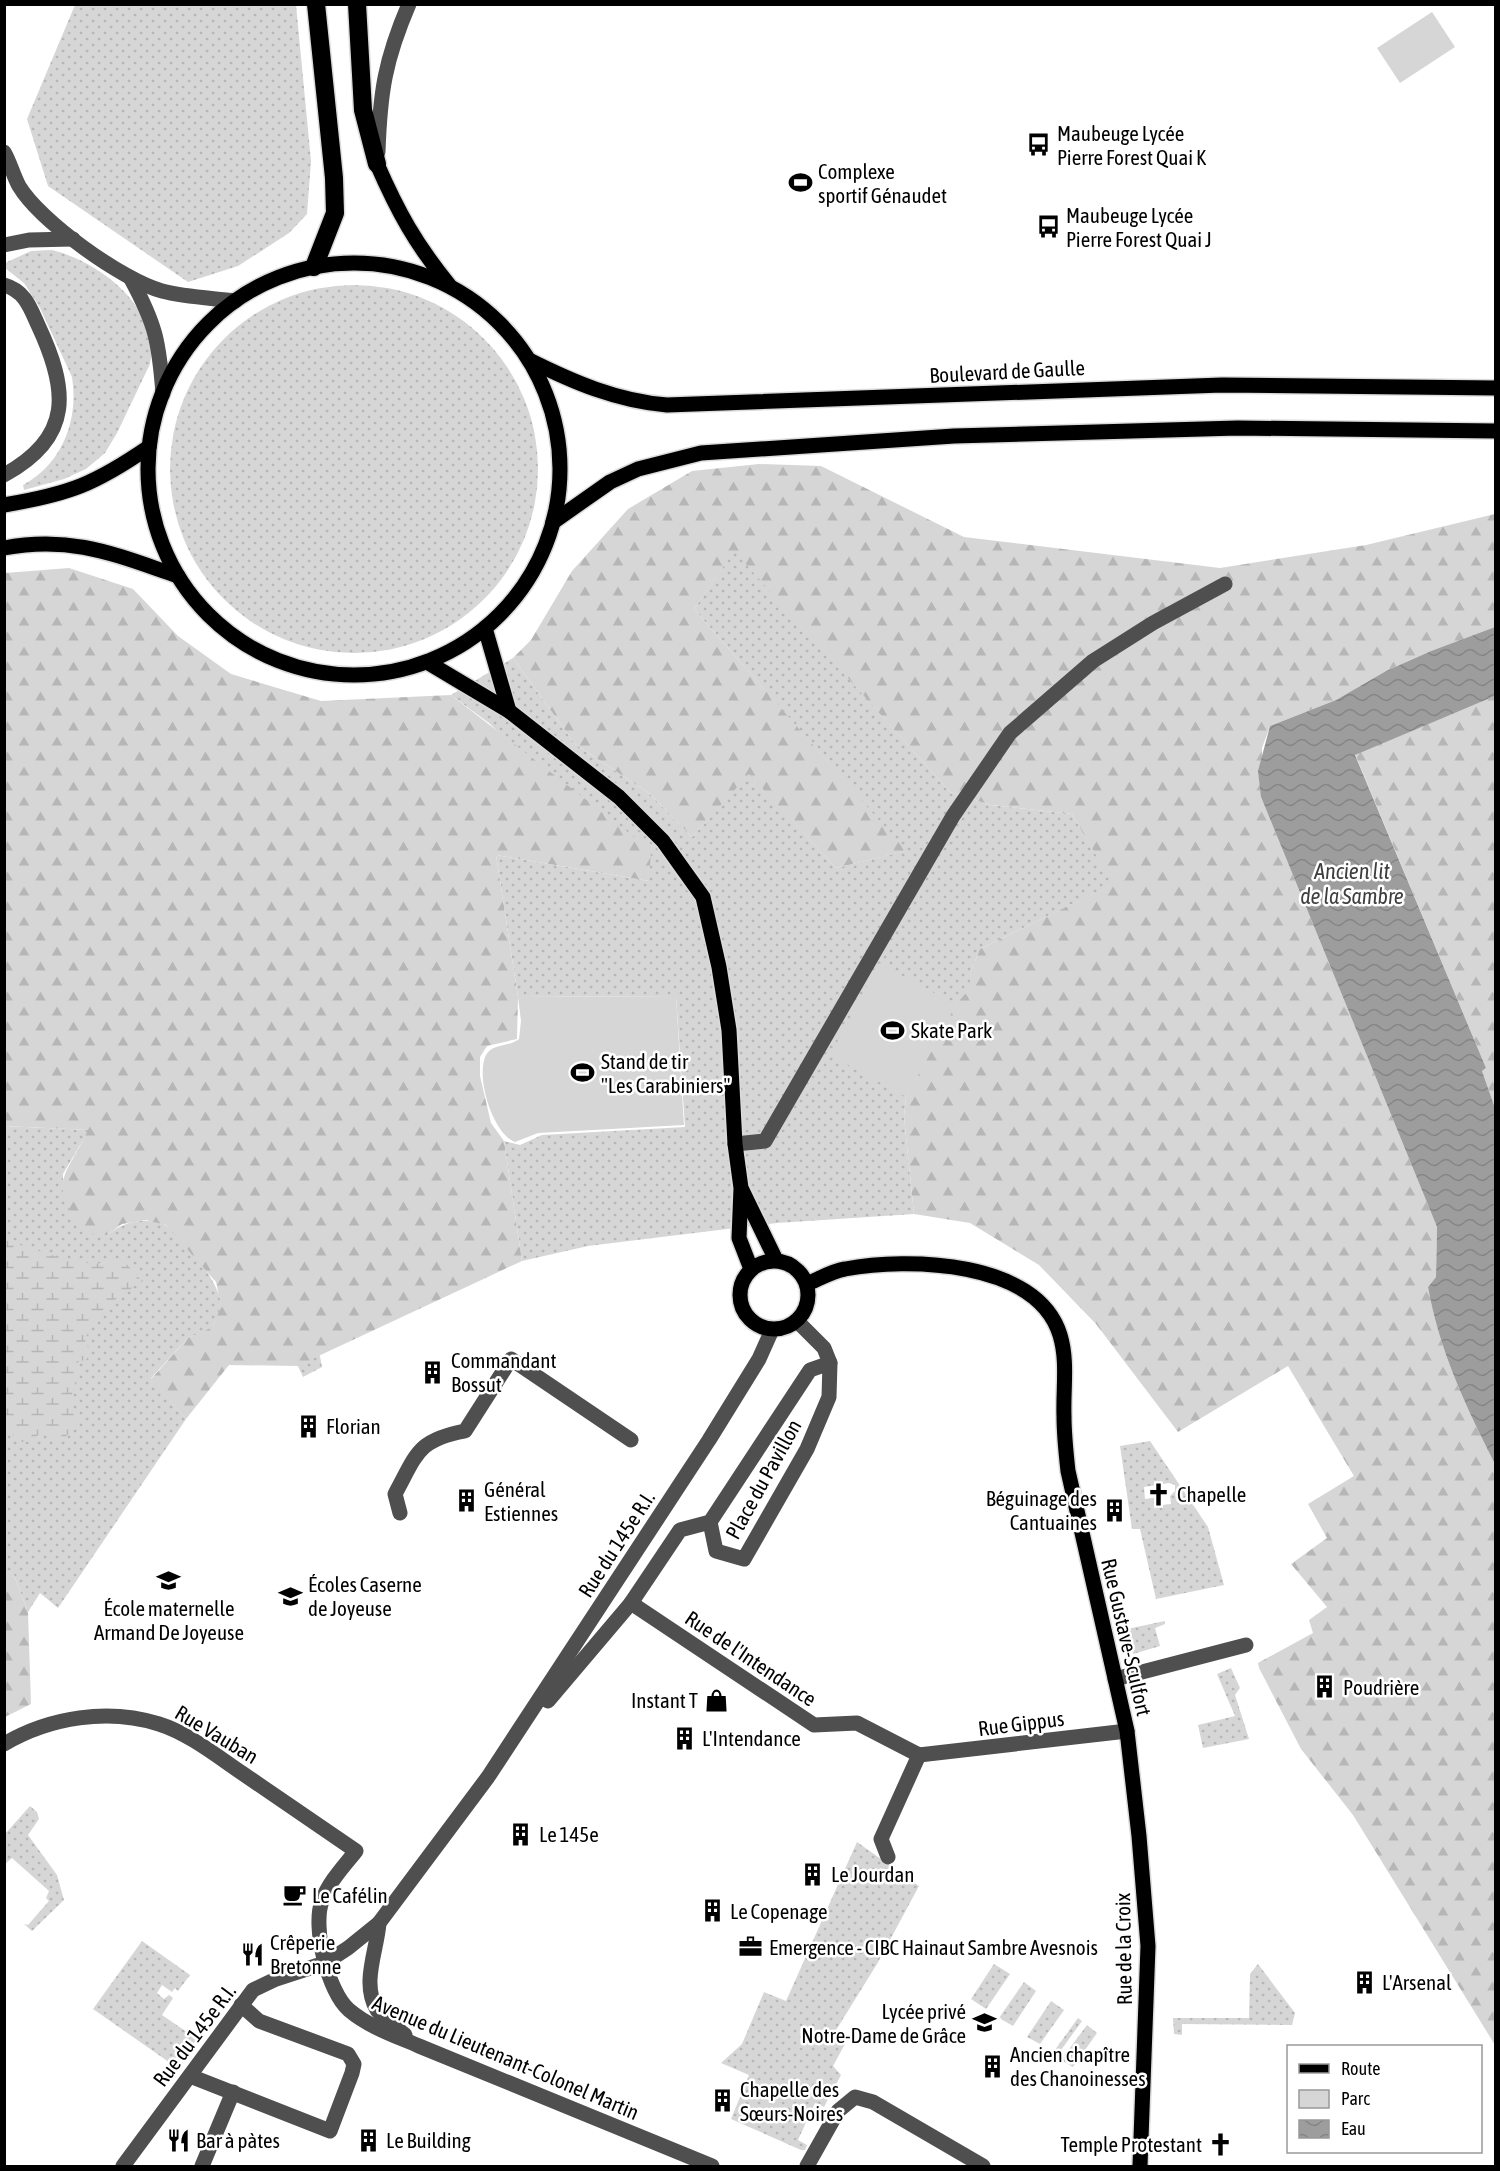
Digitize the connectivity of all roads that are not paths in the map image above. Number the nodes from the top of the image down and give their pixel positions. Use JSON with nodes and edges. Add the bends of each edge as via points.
{"nodes":[{"id":1,"x":316,"y":4,"type":"edge"},
{"id":2,"x":357,"y":4,"type":"edge"},
{"id":3,"x":409,"y":4,"type":"edge"},
{"id":4,"x":4,"y":152,"type":"edge"},
{"id":5,"x":377,"y":164,"type":"junction"},
{"id":6,"x":73,"y":239,"type":"junction"},
{"id":7,"x":4,"y":245,"type":"edge"},
{"id":8,"x":314,"y":267,"type":"junction"},
{"id":9,"x":131,"y":279,"type":"junction"},
{"id":10,"x":4,"y":285,"type":"edge"},
{"id":11,"x":450,"y":287,"type":"junction"},
{"id":12,"x":235,"y":301,"type":"junction"},
{"id":13,"x":529,"y":360,"type":"junction"},
{"id":14,"x":1496,"y":388,"type":"edge"},
{"id":15,"x":163,"y":394,"type":"junction"},
{"id":16,"x":1496,"y":431,"type":"edge"},
{"id":17,"x":149,"y":447,"type":"junction"},
{"id":18,"x":4,"y":475,"type":"edge"},
{"id":19,"x":4,"y":505,"type":"edge"},
{"id":20,"x":553,"y":522,"type":"junction"},
{"id":21,"x":4,"y":548,"type":"edge"},
{"id":22,"x":178,"y":576,"type":"junction"},
{"id":23,"x":1225,"y":584,"type":"dead end"},
{"id":24,"x":485,"y":628,"type":"junction"},
{"id":25,"x":427,"y":662,"type":"junction"},
{"id":26,"x":509,"y":711,"type":"junction"},
{"id":27,"x":735,"y":1144,"type":"junction"},
{"id":28,"x":741,"y":1188,"type":"junction"},
{"id":29,"x":776,"y":1260,"type":"junction"},
{"id":30,"x":751,"y":1269,"type":"junction"},
{"id":31,"x":807,"y":1284,"type":"junction"},
{"id":32,"x":797,"y":1321,"type":"junction"},
{"id":33,"x":772,"y":1330,"type":"junction"},
{"id":34,"x":830,"y":1363,"type":"junction"},
{"id":35,"x":632,"y":1440,"type":"dead end"},
{"id":36,"x":400,"y":1513,"type":"dead end"},
{"id":37,"x":710,"y":1522,"type":"junction"},
{"id":38,"x":632,"y":1603,"type":"junction"},
{"id":39,"x":1246,"y":1645,"type":"dead end"},
{"id":40,"x":1115,"y":1678,"type":"junction"},
{"id":41,"x":1128,"y":1731,"type":"junction"},
{"id":42,"x":4,"y":1744,"type":"edge"},
{"id":43,"x":919,"y":1755,"type":"junction"},
{"id":44,"x":488,"y":1777,"type":"junction"},
{"id":45,"x":888,"y":1857,"type":"dead end"},
{"id":46,"x":380,"y":1923,"type":"junction"},
{"id":47,"x":325,"y":1963,"type":"junction"},
{"id":48,"x":241,"y":2005,"type":"junction"},
{"id":49,"x":419,"y":2046,"type":"junction"},
{"id":50,"x":190,"y":2076,"type":"junction"},
{"id":51,"x":233,"y":2092,"type":"junction"},
{"id":52,"x":702,"y":2165,"type":"edge"},
{"id":53,"x":123,"y":2166,"type":"edge"},
{"id":54,"x":202,"y":2166,"type":"edge"},
{"id":55,"x":807,"y":2166,"type":"edge"},
{"id":56,"x":983,"y":2166,"type":"edge"},
{"id":57,"x":1140,"y":2166,"type":"edge"}],
"edges":[{"from":1,"to":8,"type":"highway","via":[[335,213]]},
{"from":2,"to":5,"type":"highway","via":[[363,110]]},
{"from":3,"to":5,"type":"street","via":[[382,82]]},
{"from":4,"to":6,"type":"street","via":[[29,198]]},
{"from":5,"to":11,"type":"main road","via":[[418,247]]},
{"from":6,"to":7,"type":"street"},
{"from":6,"to":9,"type":"street"},
{"from":8,"to":11,"type":"main road","via":[[384,265],[418,273]]},
{"from":8,"to":12,"type":"main road","via":[[272,280]]},
{"from":9,"to":12,"type":"street","via":[[162,291]]},
{"from":9,"to":15,"type":"street","via":[[151,316],[159,344]]},
{"from":10,"to":18,"type":"street","via":[[20,291],[28,303],[55,360],[60,396],[54,427],[43,446],[26,463]]},
{"from":11,"to":13,"type":"main road","via":[[494,319]]},
{"from":12,"to":15,"type":"main road","via":[[204,327],[180,358]]},
{"from":13,"to":14,"type":"main road","name":"Boulevard de Gaulle","via":[[592,390],[667,405],[1222,385]]},
{"from":13,"to":20,"type":"main road","via":[[544,390],[556,433],[559,489]]},
{"from":15,"to":17,"type":"main road"},
{"from":16,"to":20,"type":"main road","via":[[1269,427],[931,437],[701,453],[638,469],[610,482]]},
{"from":17,"to":19,"type":"main road","via":[[92,483],[57,496]]},
{"from":17,"to":22,"type":"main road","via":[[153,510],[166,553]]},
{"from":20,"to":24,"type":"main road","via":[[527,580]]},
{"from":21,"to":22,"type":"main road","via":[[50,543],[84,546]]},
{"from":22,"to":25,"type":"main road","via":[[204,610],[244,644],[302,669],[365,675]]},
{"from":23,"to":27,"type":"street","via":[[1093,661],[1010,733],[953,816],[765,1142]]},
{"from":24,"to":25,"type":"main road"},
{"from":24,"to":26,"type":"main road"},
{"from":25,"to":26,"type":"main road"},
{"from":26,"to":27,"type":"main road","via":[[619,797],[663,841],[703,897],[729,1030]]},
{"from":27,"to":28,"type":"main road"},
{"from":28,"to":29,"type":"main road"},
{"from":28,"to":30,"type":"main road","via":[[739,1238]]},
{"from":29,"to":30,"type":"main road"},
{"from":29,"to":31,"type":"main road","via":[[790,1264]]},
{"from":30,"to":33,"type":"main road","via":[[743,1281],[742,1308],[759,1328]]},
{"from":31,"to":32,"type":"main road","via":[[809,1297]]},
{"from":31,"to":40,"type":"main road","name":"Rue Gustave-Sculfort","via":[[843,1269],[936,1264],[960,1267],[1008,1283],[1045,1307],[1054,1320],[1064,1355],[1068,1471]]},
{"from":32,"to":33,"type":"main road","via":[[784,1329]]},
{"from":32,"to":34,"type":"street","via":[[824,1348]]},
{"from":33,"to":44,"type":"street","name":"Rue du 145e R.I.","via":[[759,1359],[709,1440]]},
{"from":34,"to":37,"type":"street","name":"Place du Pavillon","via":[[810,1370]]},
{"from":34,"to":37,"type":"street","name":"Place du Pavillon","via":[[829,1397],[807,1449],[744,1559],[716,1551]]},
{"from":35,"to":36,"type":"street","via":[[511,1359],[465,1431],[439,1436],[422,1446],[395,1494]]},
{"from":37,"to":38,"type":"street","name":"Place du Pavillon","via":[[680,1530]]},
{"from":38,"to":43,"type":"street","name":"Rue de l'Intendance","via":[[814,1725],[856,1724]]},
{"from":38,"to":44,"type":"street","name":"Rue du 145e R.I.","via":[[584,1656]]},
{"from":39,"to":40,"type":"street"},
{"from":40,"to":41,"type":"main road","name":"Rue Gustave-Sculfort"},
{"from":41,"to":43,"type":"street","name":"Rue Gippus"},
{"from":41,"to":57,"type":"main road","name":"Rue de la Croix","via":[[1148,1947]]},
{"from":42,"to":47,"type":"street","name":"Rue Vauban","via":[[19,1735],[86,1716],[113,1715],[161,1725],[223,1760],[356,1851],[322,1901],[319,1924]]},
{"from":43,"to":45,"type":"street","via":[[881,1839]]},
{"from":44,"to":46,"type":"street","name":"Rue du 145e R.I."},
{"from":46,"to":47,"type":"street","name":"Rue du 145e R.I."},
{"from":46,"to":49,"type":"street","via":[[370,1967],[371,1993],[378,2011]]},
{"from":47,"to":48,"type":"street","name":"Rue du 145e R.I.","via":[[253,1990]]},
{"from":47,"to":49,"type":"street","name":"Avenue du Lieutenant-Colonel Martin","via":[[334,1990],[348,2009],[373,2026]]},
{"from":48,"to":50,"type":"street","name":"Rue du 145e R.I."},
{"from":48,"to":51,"type":"street","via":[[259,2021],[348,2054],[354,2064],[330,2131]]},
{"from":49,"to":52,"type":"street","name":"Avenue du Lieutenant-Colonel Martin"},
{"from":50,"to":51,"type":"street"},
{"from":50,"to":53,"type":"street","name":"Rue du 145e R.I."},
{"from":51,"to":54,"type":"street"},
{"from":55,"to":56,"type":"street","via":[[838,2111],[855,2097],[873,2102]]}]}
